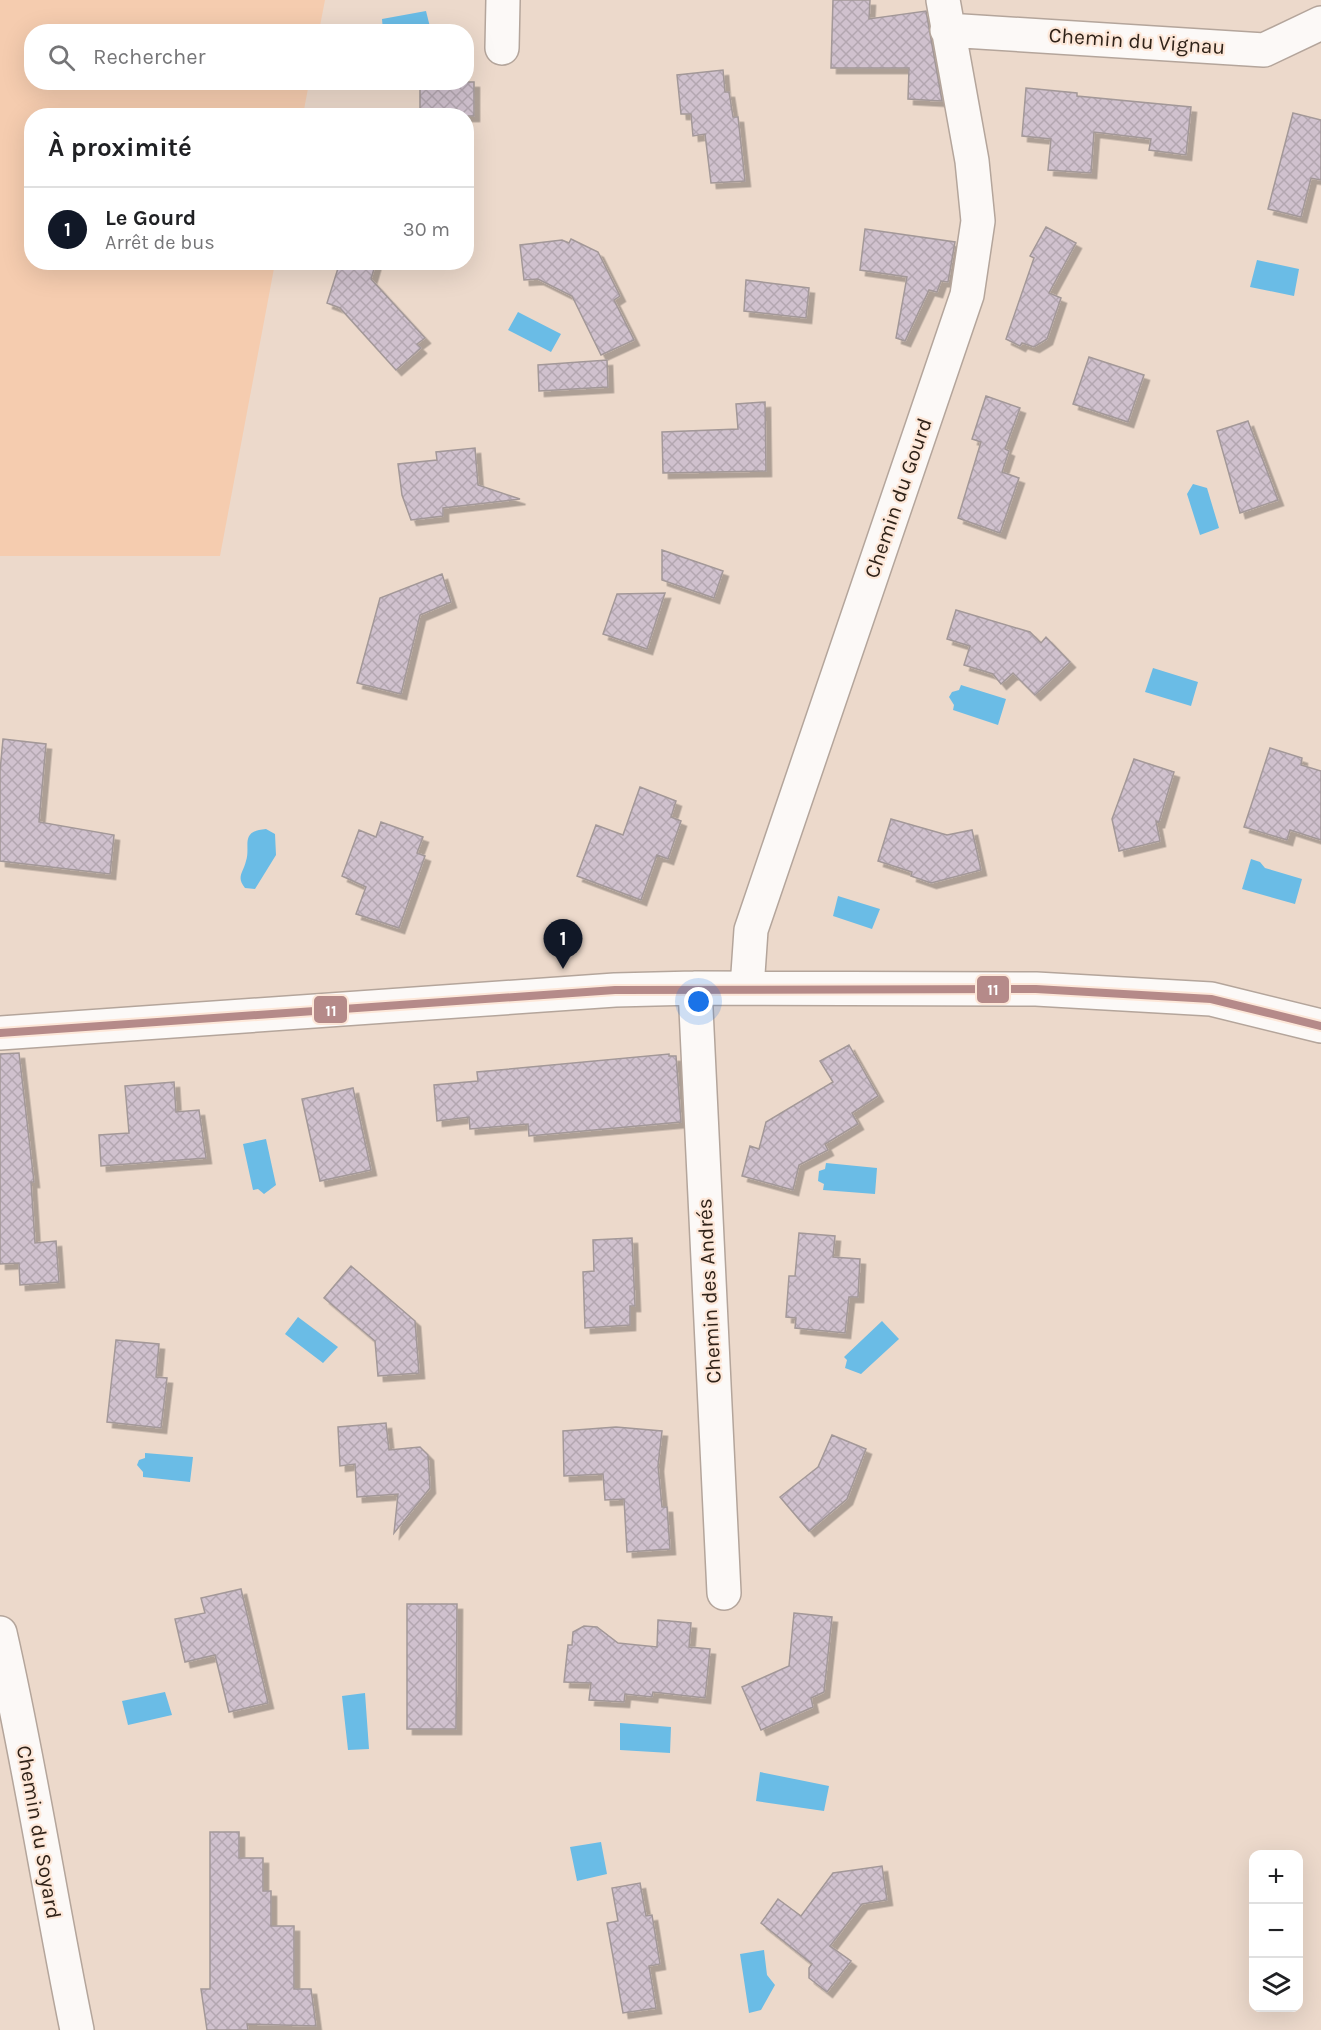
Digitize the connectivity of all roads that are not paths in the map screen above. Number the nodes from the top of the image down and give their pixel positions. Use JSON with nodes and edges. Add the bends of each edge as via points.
{"nodes":[{"id":1,"x":503,"y":0,"type":"edge"},
{"id":2,"x":945,"y":15,"type":"edge"},
{"id":3,"x":1321,"y":23,"type":"edge"},
{"id":4,"x":502,"y":48,"type":"dead end"},
{"id":5,"x":695,"y":988,"type":"junction"},
{"id":6,"x":747,"y":988,"type":"junction"},
{"id":7,"x":1321,"y":1026,"type":"edge"},
{"id":8,"x":0,"y":1033,"type":"edge"},
{"id":9,"x":724,"y":1593,"type":"dead end"},
{"id":10,"x":0,"y":1633,"type":"edge"},
{"id":11,"x":77,"y":2030,"type":"edge"}],
"edges":[{"from":1,"to":4,"type":"street"},
{"from":2,"to":3,"type":"street","name":"Chemin du Vignau","via":[[1264,50]]},
{"from":2,"to":6,"type":"street","name":"Chemin du Gourd","via":[[972,161],[978,221],[967,295],[752,930]]},
{"from":5,"to":6,"type":"street"},
{"from":5,"to":8,"type":"street"},
{"from":5,"to":9,"type":"street","name":"Chemin des Andrés"},
{"from":6,"to":7,"type":"street","via":[[1036,989],[1211,999]]},
{"from":10,"to":11,"type":"street","name":"Chemin du Soyard"}]}
